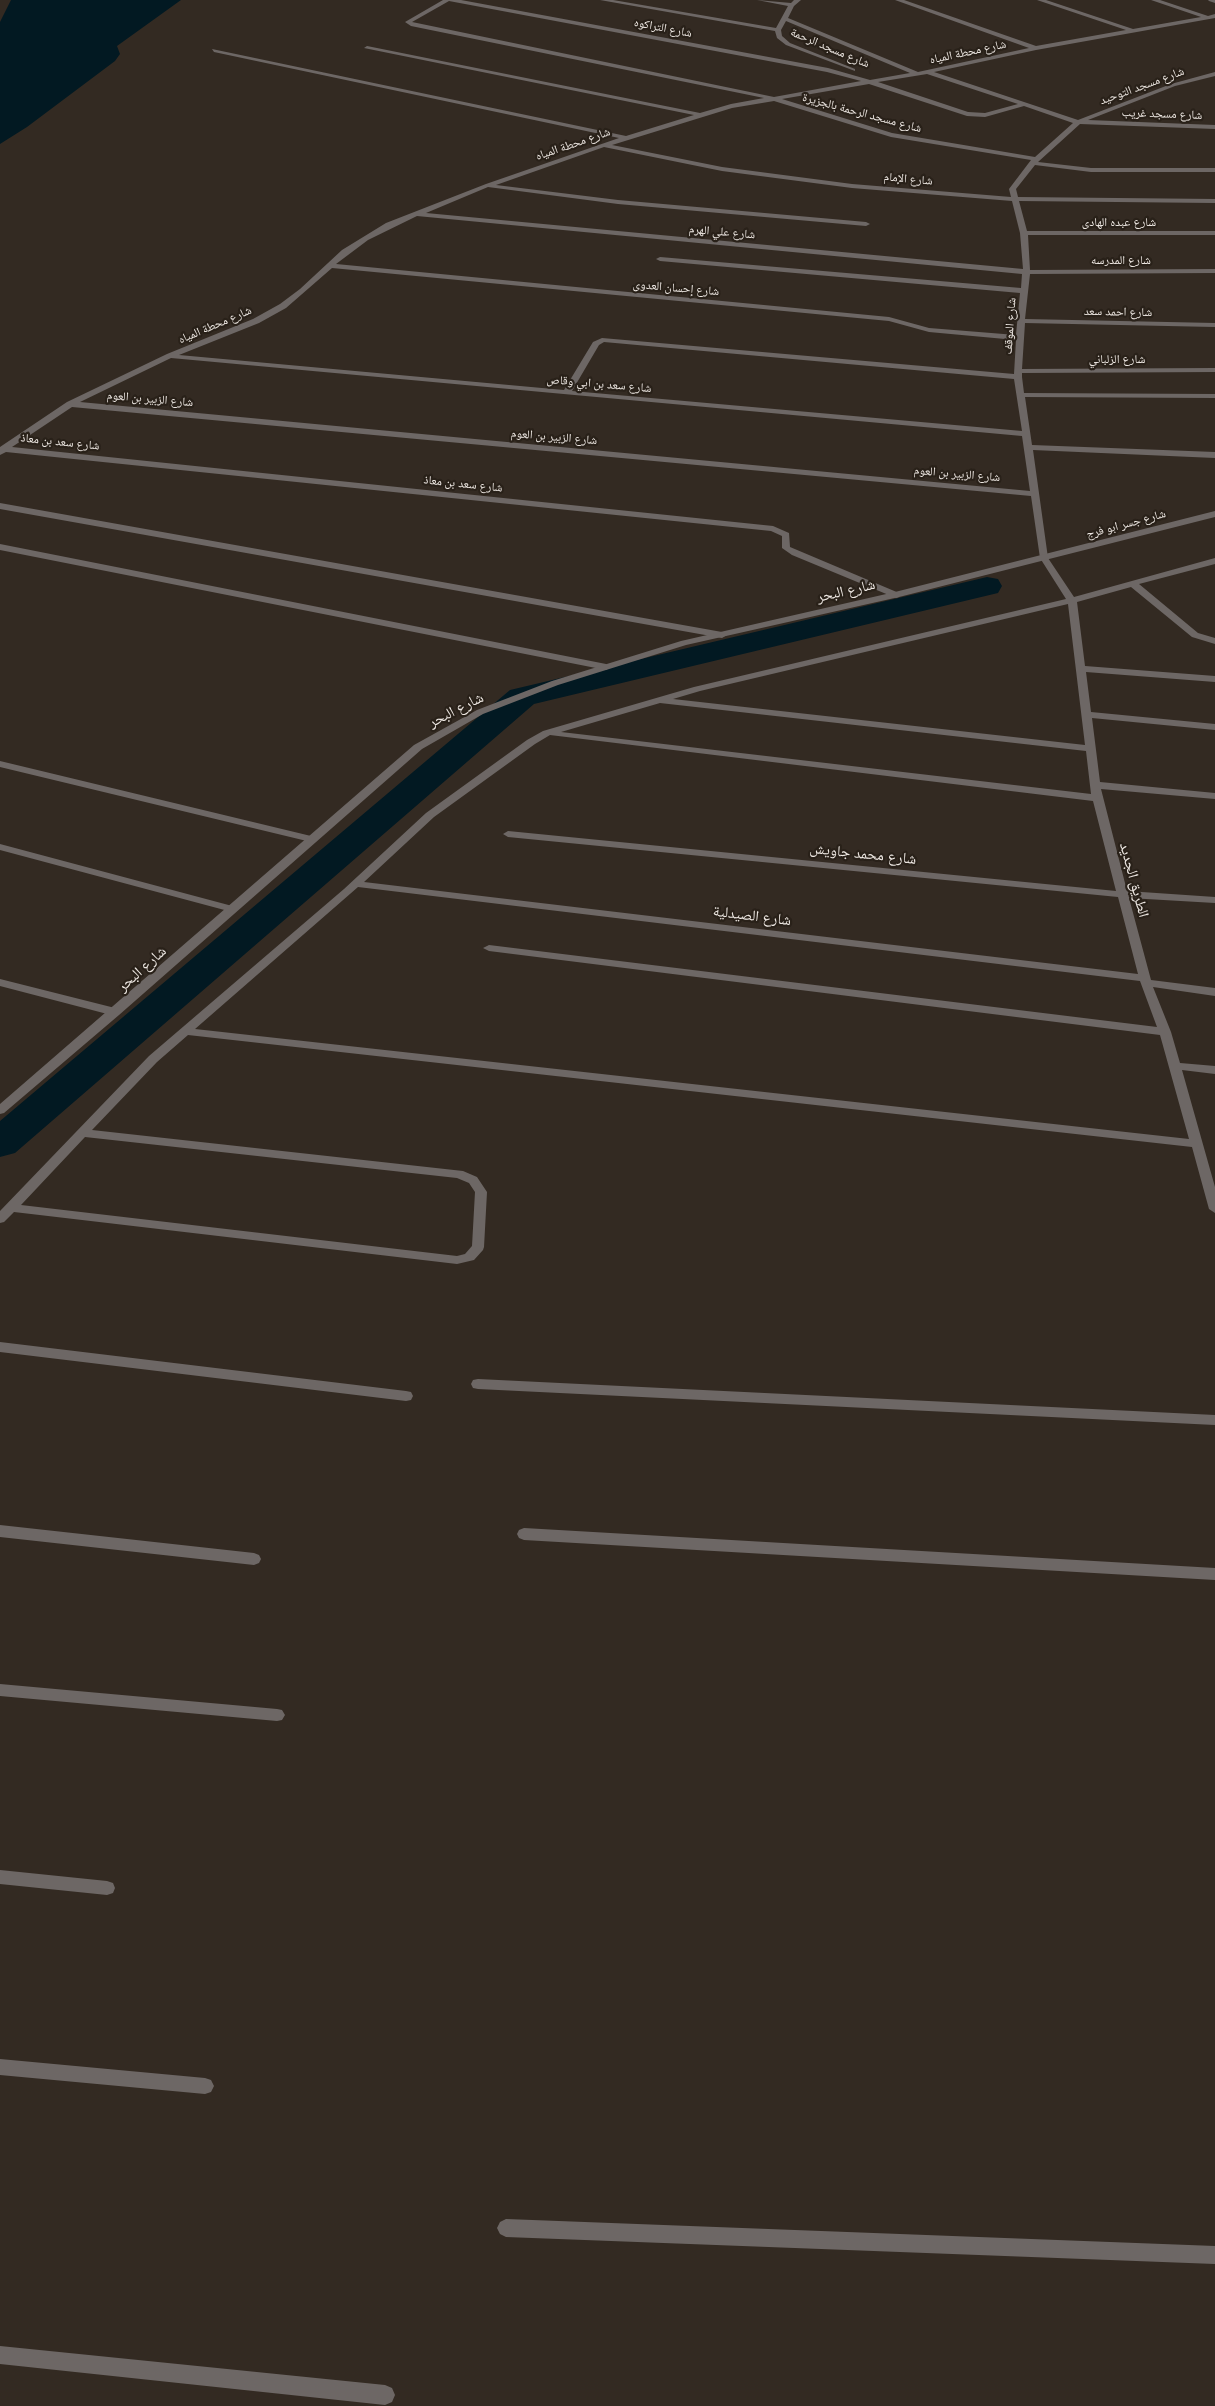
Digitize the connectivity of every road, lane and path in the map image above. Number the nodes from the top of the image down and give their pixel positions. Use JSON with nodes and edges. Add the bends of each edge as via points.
{"nodes":[{"id":1,"x":446,"y":0,"type":"edge"},
{"id":2,"x":452,"y":0,"type":"edge"},
{"id":3,"x":603,"y":0,"type":"edge"},
{"id":4,"x":760,"y":0,"type":"edge"},
{"id":5,"x":798,"y":0,"type":"edge"},
{"id":6,"x":898,"y":0,"type":"edge"},
{"id":7,"x":1040,"y":0,"type":"edge"},
{"id":8,"x":1154,"y":0,"type":"edge"},
{"id":9,"x":1211,"y":0,"type":"edge"},
{"id":10,"x":1215,"y":1,"type":"edge"},
{"id":11,"x":792,"y":5,"type":"junction"},
{"id":12,"x":1211,"y":16,"type":"edge"},
{"id":13,"x":785,"y":18,"type":"junction"},
{"id":14,"x":778,"y":30,"type":"junction"},
{"id":15,"x":1134,"y":30,"type":"junction"},
{"id":16,"x":367,"y":48,"type":"dead end"},
{"id":17,"x":1036,"y":48,"type":"junction"},
{"id":18,"x":214,"y":50,"type":"dead end"},
{"id":19,"x":927,"y":72,"type":"junction"},
{"id":20,"x":918,"y":74,"type":"junction"},
{"id":21,"x":1215,"y":74,"type":"edge"},
{"id":22,"x":874,"y":81,"type":"junction"},
{"id":23,"x":772,"y":98,"type":"junction"},
{"id":24,"x":1022,"y":105,"type":"junction"},
{"id":25,"x":700,"y":114,"type":"junction"},
{"id":26,"x":1078,"y":122,"type":"junction"},
{"id":27,"x":1215,"y":126,"type":"edge"},
{"id":28,"x":627,"y":138,"type":"junction"},
{"id":29,"x":603,"y":145,"type":"junction"},
{"id":30,"x":1035,"y":161,"type":"junction"},
{"id":31,"x":1215,"y":170,"type":"edge"},
{"id":32,"x":488,"y":185,"type":"junction"},
{"id":33,"x":1015,"y":199,"type":"junction"},
{"id":34,"x":1215,"y":201,"type":"edge"},
{"id":35,"x":415,"y":214,"type":"junction"},
{"id":36,"x":866,"y":224,"type":"dead end"},
{"id":37,"x":1024,"y":233,"type":"junction"},
{"id":38,"x":1215,"y":233,"type":"edge"},
{"id":39,"x":660,"y":259,"type":"dead end"},
{"id":40,"x":329,"y":266,"type":"junction"},
{"id":41,"x":1215,"y":271,"type":"edge"},
{"id":42,"x":1027,"y":272,"type":"junction"},
{"id":43,"x":1024,"y":291,"type":"junction"},
{"id":44,"x":1021,"y":321,"type":"junction"},
{"id":45,"x":1215,"y":325,"type":"edge"},
{"id":46,"x":1020,"y":338,"type":"junction"},
{"id":47,"x":170,"y":356,"type":"junction"},
{"id":48,"x":1215,"y":370,"type":"edge"},
{"id":49,"x":1018,"y":374,"type":"junction"},
{"id":50,"x":567,"y":392,"type":"junction"},
{"id":51,"x":1021,"y":395,"type":"junction"},
{"id":52,"x":1215,"y":396,"type":"edge"},
{"id":53,"x":70,"y":404,"type":"junction"},
{"id":54,"x":1026,"y":434,"type":"junction"},
{"id":55,"x":1028,"y":447,"type":"junction"},
{"id":56,"x":2,"y":451,"type":"edge"},
{"id":57,"x":1215,"y":455,"type":"edge"},
{"id":58,"x":1035,"y":494,"type":"junction"},
{"id":59,"x":0,"y":506,"type":"edge"},
{"id":60,"x":1215,"y":514,"type":"edge"},
{"id":61,"x":0,"y":547,"type":"edge"},
{"id":62,"x":1044,"y":558,"type":"junction"},
{"id":63,"x":1215,"y":561,"type":"edge"},
{"id":64,"x":1132,"y":583,"type":"junction"},
{"id":65,"x":896,"y":595,"type":"junction"},
{"id":66,"x":1072,"y":600,"type":"junction"},
{"id":67,"x":722,"y":635,"type":"junction"},
{"id":68,"x":1215,"y":641,"type":"edge"},
{"id":69,"x":606,"y":668,"type":"junction"},
{"id":70,"x":1081,"y":669,"type":"junction"},
{"id":71,"x":1215,"y":679,"type":"edge"},
{"id":72,"x":657,"y":700,"type":"junction"},
{"id":73,"x":1087,"y":715,"type":"junction"},
{"id":74,"x":1215,"y":727,"type":"edge"},
{"id":75,"x":547,"y":733,"type":"junction"},
{"id":76,"x":1091,"y":749,"type":"junction"},
{"id":77,"x":0,"y":764,"type":"edge"},
{"id":78,"x":1094,"y":784,"type":"junction"},
{"id":79,"x":1215,"y":796,"type":"edge"},
{"id":80,"x":1097,"y":798,"type":"junction"},
{"id":81,"x":508,"y":834,"type":"dead end"},
{"id":82,"x":311,"y":839,"type":"junction"},
{"id":83,"x":0,"y":847,"type":"edge"},
{"id":84,"x":356,"y":884,"type":"junction"},
{"id":85,"x":1121,"y":893,"type":"junction"},
{"id":86,"x":1215,"y":900,"type":"edge"},
{"id":87,"x":232,"y":909,"type":"junction"},
{"id":88,"x":490,"y":948,"type":"dead end"},
{"id":89,"x":1146,"y":981,"type":"junction"},
{"id":90,"x":0,"y":982,"type":"edge"},
{"id":91,"x":1215,"y":992,"type":"edge"},
{"id":92,"x":115,"y":1012,"type":"junction"},
{"id":93,"x":184,"y":1031,"type":"junction"},
{"id":94,"x":1165,"y":1032,"type":"junction"},
{"id":95,"x":1175,"y":1066,"type":"junction"},
{"id":96,"x":1215,"y":1070,"type":"edge"},
{"id":97,"x":0,"y":1110,"type":"edge"},
{"id":98,"x":84,"y":1133,"type":"junction"},
{"id":99,"x":1197,"y":1144,"type":"junction"},
{"id":100,"x":1214,"y":1202,"type":"edge"},
{"id":101,"x":13,"y":1208,"type":"junction"},
{"id":102,"x":0,"y":1219,"type":"edge"},
{"id":103,"x":0,"y":1346,"type":"edge"},
{"id":104,"x":478,"y":1384,"type":"dead end"},
{"id":105,"x":406,"y":1396,"type":"dead end"},
{"id":106,"x":1215,"y":1420,"type":"edge"},
{"id":107,"x":0,"y":1531,"type":"edge"},
{"id":108,"x":524,"y":1534,"type":"dead end"},
{"id":109,"x":254,"y":1559,"type":"dead end"},
{"id":110,"x":1215,"y":1574,"type":"edge"},
{"id":111,"x":0,"y":1690,"type":"edge"},
{"id":112,"x":277,"y":1716,"type":"dead end"},
{"id":113,"x":0,"y":1878,"type":"edge"},
{"id":114,"x":107,"y":1888,"type":"dead end"},
{"id":115,"x":0,"y":2067,"type":"edge"},
{"id":116,"x":205,"y":2086,"type":"dead end"},
{"id":117,"x":506,"y":2228,"type":"dead end"},
{"id":118,"x":1215,"y":2255,"type":"edge"},
{"id":119,"x":0,"y":2355,"type":"edge"},
{"id":120,"x":385,"y":2395,"type":"dead end"}],
"edges":[{"from":1,"to":23,"type":"street","name":"شارع مسجد الرحمة بالجزيرة","via":[[408,22]]},
{"from":2,"to":22,"type":"street","name":"شارع التراكوه"},
{"from":3,"to":14,"type":"street"},
{"from":4,"to":11,"type":"street"},
{"from":5,"to":11,"type":"street"},
{"from":6,"to":17,"type":"street"},
{"from":7,"to":15,"type":"street"},
{"from":8,"to":12,"type":"street"},
{"from":9,"to":10,"type":"street"},
{"from":11,"to":13,"type":"street","name":"شارع مسجد الرحمة"},
{"from":12,"to":15,"type":"street","name":"شارع محطة المياه"},
{"from":13,"to":14,"type":"street","name":"شارع مسجد الرحمة"},
{"from":13,"to":20,"type":"street"},
{"from":14,"to":22,"type":"street","name":"شارع مسجد الرحمة","via":[[779,37],[788,44]]},
{"from":15,"to":17,"type":"street","name":"شارع محطة المياه"},
{"from":16,"to":25,"type":"street"},
{"from":17,"to":19,"type":"street","name":"شارع محطة المياه"},
{"from":18,"to":28,"type":"street"},
{"from":19,"to":20,"type":"street","name":"شارع محطة المياه"},
{"from":19,"to":24,"type":"street","name":"شارع مسجد غريب"},
{"from":20,"to":22,"type":"street","name":"شارع محطة المياه"},
{"from":21,"to":26,"type":"street","name":"شارع مسجد التوحيد","via":[[1173,85]]},
{"from":22,"to":23,"type":"street","name":"شارع محطة المياه"},
{"from":22,"to":24,"type":"street","via":[[918,100],[967,114],[985,115]]},
{"from":23,"to":25,"type":"street","name":"شارع محطة المياه"},
{"from":23,"to":30,"type":"street","name":"شارع مسجد الرحمة بالجزيرة","via":[[891,135]]},
{"from":24,"to":26,"type":"street","name":"شارع مسجد غريب"},
{"from":25,"to":28,"type":"street","name":"شارع محطة المياه"},
{"from":26,"to":27,"type":"street","name":"شارع مسجد غريب"},
{"from":26,"to":30,"type":"street","name":"شارع الموقف"},
{"from":28,"to":29,"type":"street","name":"شارع محطة المياه"},
{"from":29,"to":32,"type":"street","name":"شارع محطة المياه"},
{"from":29,"to":33,"type":"street","name":"شارع الإمام","via":[[661,158],[786,178]]},
{"from":30,"to":31,"type":"street","name":"شارع مسجد الرحمة بالجزيرة","via":[[1091,170]]},
{"from":30,"to":33,"type":"street","name":"شارع الموقف","via":[[1012,188]]},
{"from":32,"to":35,"type":"street","name":"شارع محطة المياه"},
{"from":32,"to":36,"type":"street","via":[[618,202]]},
{"from":33,"to":34,"type":"street","name":"شارع الإمام"},
{"from":33,"to":37,"type":"street","name":"شارع الموقف"},
{"from":35,"to":40,"type":"street","name":"شارع محطة المياه","via":[[365,238]]},
{"from":35,"to":42,"type":"street","name":"شارع علي الهرم"},
{"from":37,"to":38,"type":"street","name":"شارع عبده الهادى"},
{"from":37,"to":42,"type":"street","name":"شارع الموقف"},
{"from":39,"to":43,"type":"street"},
{"from":40,"to":46,"type":"street","name":"شارع إحسان العدوى","via":[[889,320],[929,330]]},
{"from":40,"to":47,"type":"street","name":"شارع محطة المياه","via":[[303,291],[276,310]]},
{"from":41,"to":42,"type":"street","name":"شارع المدرسه"},
{"from":42,"to":43,"type":"street","name":"شارع الموقف"},
{"from":43,"to":44,"type":"street","name":"شارع الموقف"},
{"from":44,"to":45,"type":"street","name":"شارع احمد سعد"},
{"from":44,"to":46,"type":"street","name":"شارع الموقف"},
{"from":46,"to":49,"type":"street","name":"شارع الموقف"},
{"from":47,"to":50,"type":"street","name":"شارع سعد بن ابي وقاص"},
{"from":47,"to":53,"type":"street","name":"شارع محطة المياه"},
{"from":48,"to":49,"type":"street","name":"شارع الزلباني"},
{"from":49,"to":50,"type":"street","name":"شارع الزلباني","via":[[609,339],[598,341]]},
{"from":49,"to":51,"type":"street","name":"شارع الموقف"},
{"from":50,"to":54,"type":"street","name":"شارع سعد بن ابي وقاص"},
{"from":51,"to":52,"type":"street"},
{"from":51,"to":54,"type":"street","name":"شارع الموقف"},
{"from":53,"to":56,"type":"street","name":"شارع محطة المياه"},
{"from":53,"to":58,"type":"street","name":"شارع الزبير بن العوم"},
{"from":54,"to":55,"type":"street","name":"شارع الموقف"},
{"from":55,"to":57,"type":"street"},
{"from":55,"to":58,"type":"street","name":"شارع الموقف"},
{"from":56,"to":65,"type":"street","name":"شارع سعد بن معاذ","via":[[773,529],[786,535],[786,548],[795,554]]},
{"from":58,"to":62,"type":"street","name":"شارع الموقف"},
{"from":59,"to":67,"type":"street"},
{"from":60,"to":62,"type":"street","name":"شارع جسر ابو فرج"},
{"from":61,"to":69,"type":"street"},
{"from":62,"to":65,"type":"street","name":"شارع البحر"},
{"from":62,"to":66,"type":"street","name":"الطريق الجديد"},
{"from":63,"to":64,"type":"street"},
{"from":64,"to":66,"type":"street"},
{"from":64,"to":68,"type":"street","via":[[1195,635]]},
{"from":65,"to":67,"type":"street","name":"شارع البحر"},
{"from":66,"to":70,"type":"street","name":"الطريق الجديد"},
{"from":66,"to":72,"type":"street"},
{"from":67,"to":69,"type":"street","name":"شارع البحر","via":[[684,643]]},
{"from":69,"to":82,"type":"street","name":"شارع البحر","via":[[555,683],[480,712],[418,747]]},
{"from":70,"to":71,"type":"street"},
{"from":70,"to":73,"type":"street","name":"الطريق الجديد"},
{"from":72,"to":75,"type":"street"},
{"from":72,"to":76,"type":"street"},
{"from":73,"to":74,"type":"street"},
{"from":73,"to":76,"type":"street","name":"الطريق الجديد"},
{"from":75,"to":80,"type":"street"},
{"from":75,"to":84,"type":"street","via":[[430,815]]},
{"from":76,"to":78,"type":"street","name":"الطريق الجديد"},
{"from":77,"to":82,"type":"street"},
{"from":78,"to":79,"type":"street"},
{"from":78,"to":80,"type":"street","name":"الطريق الجديد"},
{"from":80,"to":85,"type":"street","name":"الطريق الجديد"},
{"from":81,"to":85,"type":"street","name":"شارع محمد جاويش"},
{"from":82,"to":87,"type":"street","name":"شارع البحر"},
{"from":83,"to":87,"type":"street"},
{"from":84,"to":89,"type":"street","name":"شارع الصيدلية"},
{"from":84,"to":93,"type":"street"},
{"from":85,"to":86,"type":"street","name":"شارع محمد جاويش"},
{"from":85,"to":89,"type":"street","name":"الطريق الجديد"},
{"from":87,"to":92,"type":"street","name":"شارع البحر"},
{"from":88,"to":94,"type":"street"},
{"from":89,"to":91,"type":"street","name":"شارع الصيدلية"},
{"from":89,"to":94,"type":"street","name":"الطريق الجديد"},
{"from":90,"to":92,"type":"street"},
{"from":92,"to":97,"type":"street","name":"شارع البحر"},
{"from":93,"to":98,"type":"street"},
{"from":93,"to":99,"type":"street"},
{"from":94,"to":95,"type":"street","name":"الطريق الجديد"},
{"from":95,"to":96,"type":"street"},
{"from":95,"to":99,"type":"street","name":"الطريق الجديد"},
{"from":98,"to":101,"type":"street"},
{"from":98,"to":101,"type":"street","via":[[458,1174],[473,1180],[481,1192],[478,1247],[469,1257],[457,1260]]},
{"from":99,"to":100,"type":"street","name":"الطريق الجديد"},
{"from":101,"to":102,"type":"street"},
{"from":103,"to":105,"type":"street"},
{"from":104,"to":106,"type":"street"},
{"from":107,"to":109,"type":"street"},
{"from":108,"to":110,"type":"street"},
{"from":111,"to":112,"type":"street"},
{"from":113,"to":114,"type":"street"},
{"from":115,"to":116,"type":"street"},
{"from":117,"to":118,"type":"street"},
{"from":119,"to":120,"type":"street"}]}
